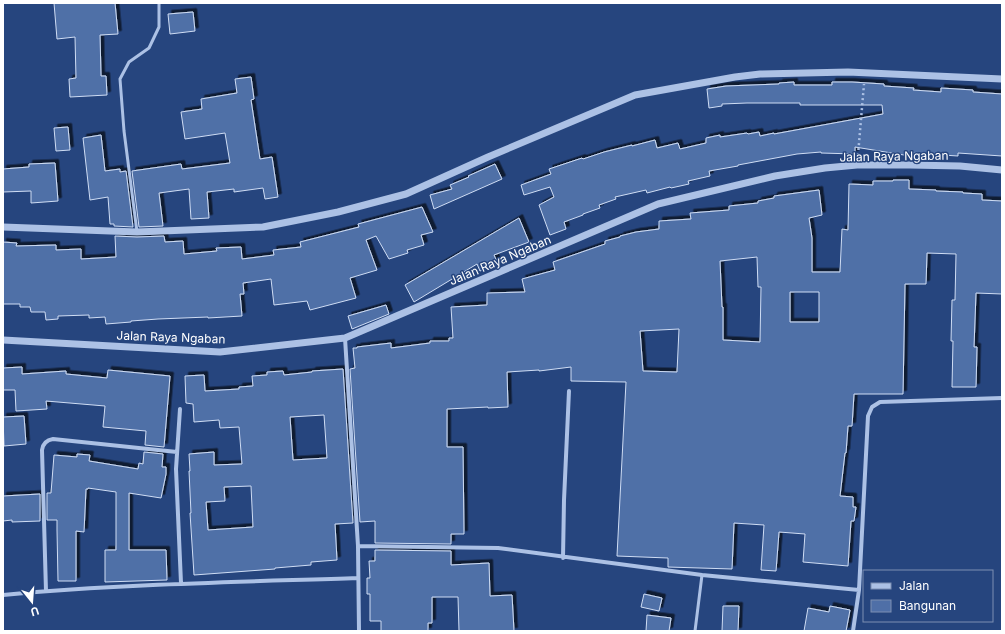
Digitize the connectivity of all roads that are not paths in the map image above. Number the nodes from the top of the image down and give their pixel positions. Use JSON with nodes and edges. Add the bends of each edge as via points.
{"nodes":[{"id":1,"x":159,"y":3,"type":"edge"},
{"id":2,"x":1002,"y":79,"type":"edge"},
{"id":3,"x":1002,"y":170,"type":"edge"},
{"id":4,"x":3,"y":227,"type":"edge"},
{"id":5,"x":137,"y":232,"type":"junction"},
{"id":6,"x":345,"y":338,"type":"junction"},
{"id":7,"x":3,"y":340,"type":"edge"},
{"id":8,"x":569,"y":391,"type":"dead end"},
{"id":9,"x":1002,"y":398,"type":"edge"},
{"id":10,"x":180,"y":409,"type":"dead end"},
{"id":11,"x":177,"y":452,"type":"junction"},
{"id":12,"x":358,"y":546,"type":"junction"},
{"id":13,"x":563,"y":558,"type":"junction"},
{"id":14,"x":702,"y":575,"type":"junction"},
{"id":15,"x":358,"y":578,"type":"junction"},
{"id":16,"x":181,"y":583,"type":"junction"},
{"id":17,"x":859,"y":590,"type":"junction"},
{"id":18,"x":46,"y":591,"type":"junction"},
{"id":19,"x":3,"y":595,"type":"edge"},
{"id":20,"x":359,"y":631,"type":"edge"},
{"id":21,"x":695,"y":631,"type":"edge"},
{"id":22,"x":853,"y":631,"type":"edge"}],
"edges":[{"from":1,"to":5,"type":"lane","via":[[159,27],[149,48],[129,62],[120,80]]},
{"from":2,"to":5,"type":"street","via":[[848,72],[734,77],[635,95],[406,194],[338,212],[263,227]]},
{"from":3,"to":6,"type":"street","name":"Jalan Raya Ngaban","via":[[924,165],[857,165],[825,168],[775,176],[658,204]]},
{"from":4,"to":5,"type":"street"},
{"from":6,"to":7,"type":"street","name":"Jalan Raya Ngaban","via":[[220,352]]},
{"from":6,"to":12,"type":"street"},
{"from":8,"to":13,"type":"street"},
{"from":9,"to":17,"type":"street","via":[[880,402],[872,407],[868,416]]},
{"from":10,"to":11,"type":"street"},
{"from":11,"to":16,"type":"street"},
{"from":11,"to":18,"type":"street","via":[[53,439],[43,445]]},
{"from":12,"to":13,"type":"street","via":[[498,548]]},
{"from":12,"to":15,"type":"street"},
{"from":13,"to":14,"type":"street"},
{"from":14,"to":17,"type":"street"},
{"from":14,"to":21,"type":"lane"},
{"from":15,"to":16,"type":"street"},
{"from":15,"to":20,"type":"street"},
{"from":16,"to":18,"type":"street"},
{"from":17,"to":22,"type":"street"},
{"from":18,"to":19,"type":"street"}]}
